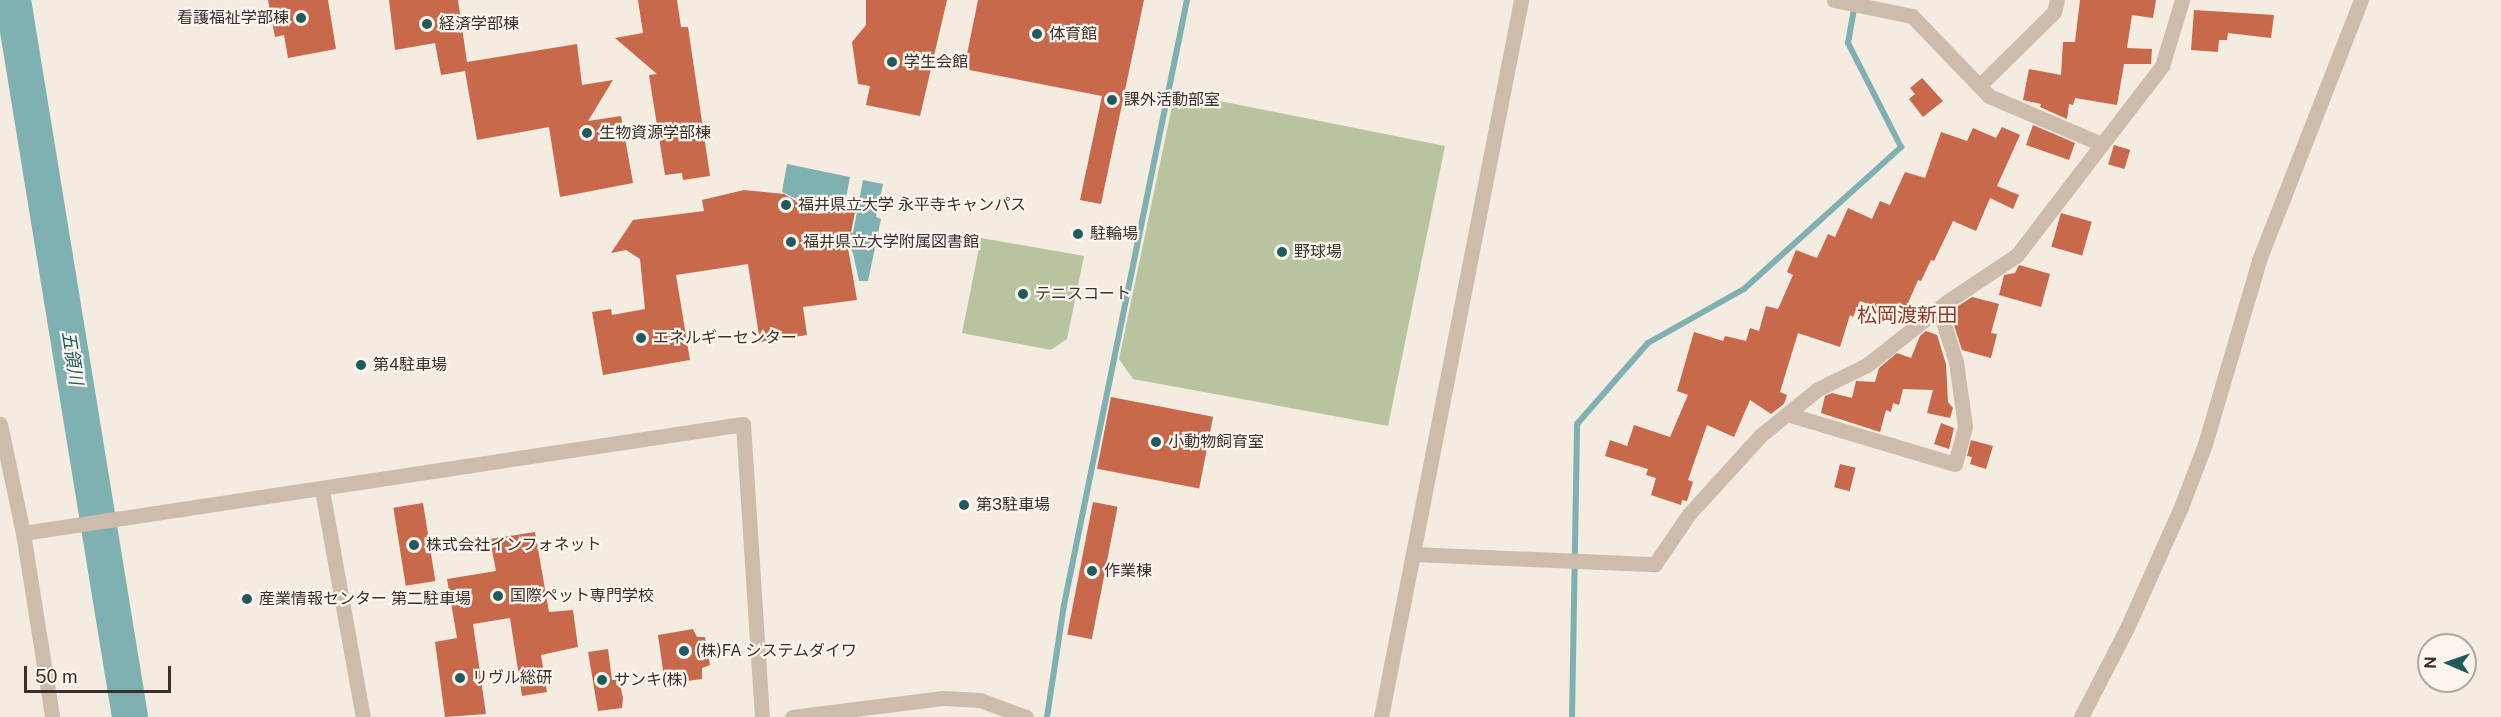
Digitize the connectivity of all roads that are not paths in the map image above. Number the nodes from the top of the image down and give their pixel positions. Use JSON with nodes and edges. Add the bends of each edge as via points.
{"nodes":[{"id":1,"x":1521,"y":0,"type":"edge"},
{"id":2,"x":1834,"y":0,"type":"edge"},
{"id":3,"x":2057,"y":0,"type":"edge"},
{"id":4,"x":2182,"y":0,"type":"edge"},
{"id":5,"x":2361,"y":0,"type":"edge"},
{"id":6,"x":1980,"y":85,"type":"junction"},
{"id":7,"x":2099,"y":143,"type":"junction"},
{"id":8,"x":1939,"y":309,"type":"junction"},
{"id":9,"x":1787,"y":414,"type":"junction"},
{"id":10,"x":0,"y":424,"type":"edge"},
{"id":11,"x":322,"y":490,"type":"junction"},
{"id":12,"x":23,"y":533,"type":"junction"},
{"id":13,"x":1413,"y":554,"type":"junction"},
{"id":14,"x":52,"y":717,"type":"edge"},
{"id":15,"x":363,"y":717,"type":"edge"},
{"id":16,"x":762,"y":717,"type":"edge"},
{"id":17,"x":792,"y":717,"type":"edge"},
{"id":18,"x":1026,"y":717,"type":"edge"},
{"id":19,"x":1381,"y":717,"type":"edge"},
{"id":20,"x":2080,"y":717,"type":"edge"}],
"edges":[{"from":1,"to":13,"type":"street"},
{"from":2,"to":6,"type":"street","via":[[1912,16]]},
{"from":3,"to":6,"type":"street","via":[[2054,12]]},
{"from":4,"to":7,"type":"street","via":[[2162,66],[2143,94]]},
{"from":5,"to":20,"type":"street","via":[[2259,260],[2205,444],[2181,507],[2126,630]]},
{"from":6,"to":7,"type":"street","via":[[1989,96]]},
{"from":7,"to":8,"type":"street","via":[[2017,255]]},
{"from":8,"to":9,"type":"street","via":[[1867,365],[1818,389]]},
{"from":8,"to":9,"type":"street","via":[[1956,362],[1965,426],[1955,465]]},
{"from":9,"to":13,"type":"street","via":[[1761,435],[1689,514],[1655,564]]},
{"from":10,"to":12,"type":"street"},
{"from":11,"to":12,"type":"street"},
{"from":11,"to":15,"type":"street"},
{"from":11,"to":16,"type":"street","via":[[743,424]]},
{"from":12,"to":14,"type":"street"},
{"from":13,"to":19,"type":"street"},
{"from":17,"to":18,"type":"street","via":[[943,698],[980,700]]}]}
